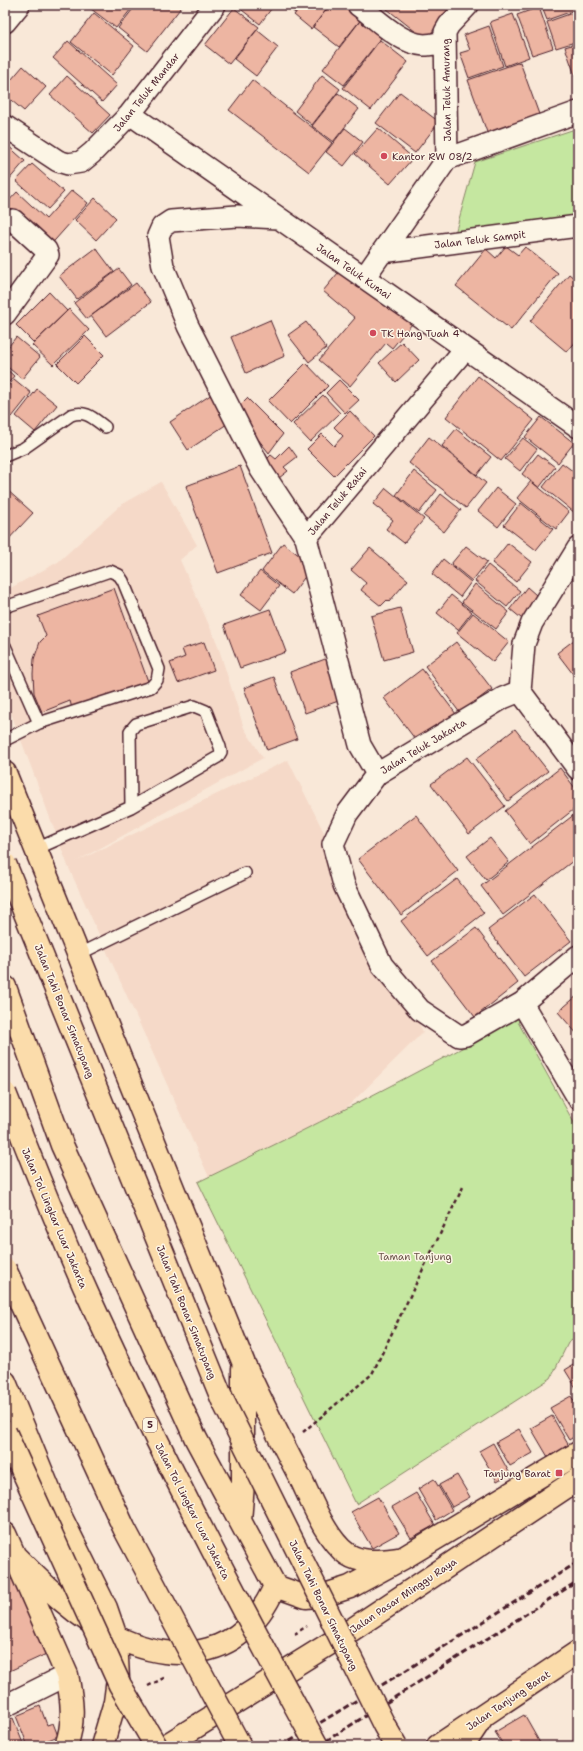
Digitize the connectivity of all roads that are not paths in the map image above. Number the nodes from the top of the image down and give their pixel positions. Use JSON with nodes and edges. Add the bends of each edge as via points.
{"nodes":[{"id":1,"x":19,"y":5,"type":"edge"},
{"id":2,"x":215,"y":5,"type":"edge"},
{"id":3,"x":358,"y":5,"type":"edge"},
{"id":4,"x":468,"y":5,"type":"edge"},
{"id":5,"x":5,"y":22,"type":"edge"},
{"id":6,"x":446,"y":42,"type":"junction"},
{"id":7,"x":578,"y":112,"type":"edge"},
{"id":8,"x":130,"y":114,"type":"junction"},
{"id":9,"x":5,"y":126,"type":"edge"},
{"id":10,"x":447,"y":159,"type":"junction"},
{"id":11,"x":279,"y":218,"type":"junction"},
{"id":12,"x":13,"y":220,"type":"dead end"},
{"id":13,"x":578,"y":226,"type":"edge"},
{"id":14,"x":382,"y":252,"type":"junction"},
{"id":15,"x":364,"y":278,"type":"junction"},
{"id":16,"x":5,"y":314,"type":"edge"},
{"id":17,"x":465,"y":349,"type":"junction"},
{"id":18,"x":105,"y":426,"type":"dead end"},
{"id":19,"x":578,"y":427,"type":"edge"},
{"id":20,"x":5,"y":456,"type":"edge"},
{"id":21,"x":306,"y":538,"type":"junction"},
{"id":22,"x":578,"y":548,"type":"edge"},
{"id":23,"x":5,"y":608,"type":"edge"},
{"id":24,"x":5,"y":646,"type":"edge"},
{"id":25,"x":520,"y":692,"type":"junction"},
{"id":26,"x":39,"y":723,"type":"junction"},
{"id":27,"x":5,"y":740,"type":"edge"},
{"id":28,"x":578,"y":768,"type":"edge"},
{"id":29,"x":5,"y":773,"type":"edge"},
{"id":30,"x":377,"y":774,"type":"junction"},
{"id":31,"x":132,"y":807,"type":"junction"},
{"id":32,"x":36,"y":849,"type":"junction"},
{"id":33,"x":5,"y":864,"type":"edge"},
{"id":34,"x":245,"y":873,"type":"dead end"},
{"id":35,"x":77,"y":955,"type":"junction"},
{"id":36,"x":578,"y":956,"type":"edge"},
{"id":37,"x":5,"y":987,"type":"edge"},
{"id":38,"x":522,"y":1003,"type":"junction"},
{"id":39,"x":5,"y":1093,"type":"edge"},
{"id":40,"x":578,"y":1098,"type":"edge"},
{"id":41,"x":5,"y":1269,"type":"edge"},
{"id":42,"x":244,"y":1364,"type":"junction"},
{"id":43,"x":5,"y":1382,"type":"edge"},
{"id":44,"x":5,"y":1432,"type":"edge"},
{"id":45,"x":578,"y":1453,"type":"edge"},
{"id":46,"x":578,"y":1479,"type":"edge"},
{"id":47,"x":240,"y":1521,"type":"junction"},
{"id":48,"x":5,"y":1534,"type":"edge"},
{"id":49,"x":15,"y":1556,"type":"junction"},
{"id":50,"x":405,"y":1557,"type":"junction"},
{"id":51,"x":275,"y":1586,"type":"junction"},
{"id":52,"x":116,"y":1637,"type":"junction"},
{"id":53,"x":578,"y":1652,"type":"edge"},
{"id":54,"x":67,"y":1675,"type":"junction"},
{"id":55,"x":5,"y":1706,"type":"edge"},
{"id":56,"x":481,"y":1719,"type":"junction"},
{"id":57,"x":66,"y":1746,"type":"edge"},
{"id":58,"x":102,"y":1746,"type":"edge"},
{"id":59,"x":156,"y":1746,"type":"edge"},
{"id":60,"x":164,"y":1746,"type":"edge"},
{"id":61,"x":240,"y":1746,"type":"edge"},
{"id":62,"x":317,"y":1746,"type":"edge"},
{"id":63,"x":396,"y":1746,"type":"edge"},
{"id":64,"x":438,"y":1746,"type":"edge"},
{"id":65,"x":463,"y":1746,"type":"edge"}],
"edges":[{"from":1,"to":5,"type":"street"},
{"from":2,"to":8,"type":"street","name":"Jalan Teluk Mandar"},
{"from":3,"to":6,"type":"street","via":[[401,37],[424,45]]},
{"from":4,"to":6,"type":"street","name":"Jalan Teluk Amurang","via":[[449,25]]},
{"from":6,"to":10,"type":"street","name":"Jalan Teluk Amurang"},
{"from":7,"to":10,"type":"street"},
{"from":8,"to":9,"type":"street","name":"Jalan Teluk Mandar","via":[[81,162],[68,164],[58,161]]},
{"from":8,"to":11,"type":"street","name":"Jalan Teluk Kumai"},
{"from":10,"to":14,"type":"street"},
{"from":11,"to":15,"type":"street","name":"Jalan Teluk Kumai"},
{"from":11,"to":21,"type":"street","via":[[237,216],[171,221],[162,227],[158,236],[163,266],[191,332],[261,470]]},
{"from":12,"to":16,"type":"street","via":[[46,250],[48,255]]},
{"from":13,"to":14,"type":"street","name":"Jalan Teluk Sampit"},
{"from":14,"to":15,"type":"street"},
{"from":15,"to":17,"type":"street","name":"Jalan Teluk Kumai"},
{"from":17,"to":19,"type":"street","name":"Jalan Teluk Kumai"},
{"from":17,"to":21,"type":"street","name":"Jalan Teluk Ratai"},
{"from":18,"to":20,"type":"lane","via":[[87,413],[71,415],[24,448]]},
{"from":21,"to":30,"type":"street","name":"Jalan Teluk Ratai","via":[[360,745]]},
{"from":22,"to":25,"type":"street","via":[[532,623],[524,644]]},
{"from":23,"to":26,"type":"lane","via":[[110,571],[115,572],[123,581],[159,669],[157,680],[151,687]]},
{"from":24,"to":26,"type":"lane"},
{"from":25,"to":28,"type":"street"},
{"from":25,"to":30,"type":"street","name":"Jalan Teluk Jakarta","via":[[503,698]]},
{"from":26,"to":27,"type":"lane"},
{"from":29,"to":32,"type":"main road"},
{"from":30,"to":38,"type":"street","name":"Jalan Teluk Jakarta","via":[[347,814],[333,844],[344,886],[382,965],[420,1010],[459,1036],[466,1035]]},
{"from":31,"to":31,"type":"lane","via":[[130,731],[136,724],[194,706],[206,711],[220,747],[218,757]]},
{"from":31,"to":32,"type":"lane"},
{"from":32,"to":35,"type":"main road"},
{"from":33,"to":63,"type":"main road","name":"Jalan Tahi Bonar Simatupang","bridge":true,"via":[[223,1401]]},
{"from":34,"to":35,"type":"lane"},
{"from":35,"to":42,"type":"main road"},
{"from":36,"to":38,"type":"street","name":"Jalan Teluk Jakarta"},
{"from":37,"to":47,"type":"main road","via":[[62,1145],[196,1439]]},
{"from":38,"to":40,"type":"street"},
{"from":39,"to":62,"type":"main road","name":"Jalan Tol Lingkar Luar Jakarta","number":"5","bridge":true,"via":[[87,1294],[127,1378],[195,1517]]},
{"from":41,"to":61,"type":"main road","bridge":true,"via":[[124,1528]]},
{"from":42,"to":47,"type":"main road","via":[[243,1484]]},
{"from":42,"to":50,"type":"main road","via":[[320,1518],[334,1541],[355,1558],[362,1560]]},
{"from":43,"to":52,"type":"main road","via":[[57,1509],[106,1608]]},
{"from":44,"to":59,"type":"main road","bridge":true,"via":[[120,1685]]},
{"from":45,"to":50,"type":"main road"},
{"from":46,"to":60,"type":"main road","name":"Jalan Pasar Minggu Raya","via":[[343,1635]]},
{"from":47,"to":51,"type":"main road"},
{"from":48,"to":49,"type":"main road"},
{"from":49,"to":52,"type":"main road","via":[[57,1596]]},
{"from":49,"to":54,"type":"main road"},
{"from":50,"to":51,"type":"main road","via":[[350,1587],[325,1595],[306,1596]]},
{"from":51,"to":52,"type":"main road","via":[[270,1598],[242,1633],[212,1649],[188,1653],[159,1651]]},
{"from":52,"to":58,"type":"main road","via":[[118,1679],[115,1702]]},
{"from":53,"to":56,"type":"main road","name":"Jalan Tanjung Barat"},
{"from":54,"to":55,"type":"street"},
{"from":54,"to":57,"type":"main road","via":[[73,1717]]},
{"from":56,"to":64,"type":"main road","name":"Jalan Tanjung Barat"},
{"from":56,"to":65,"type":"main road"}]}
